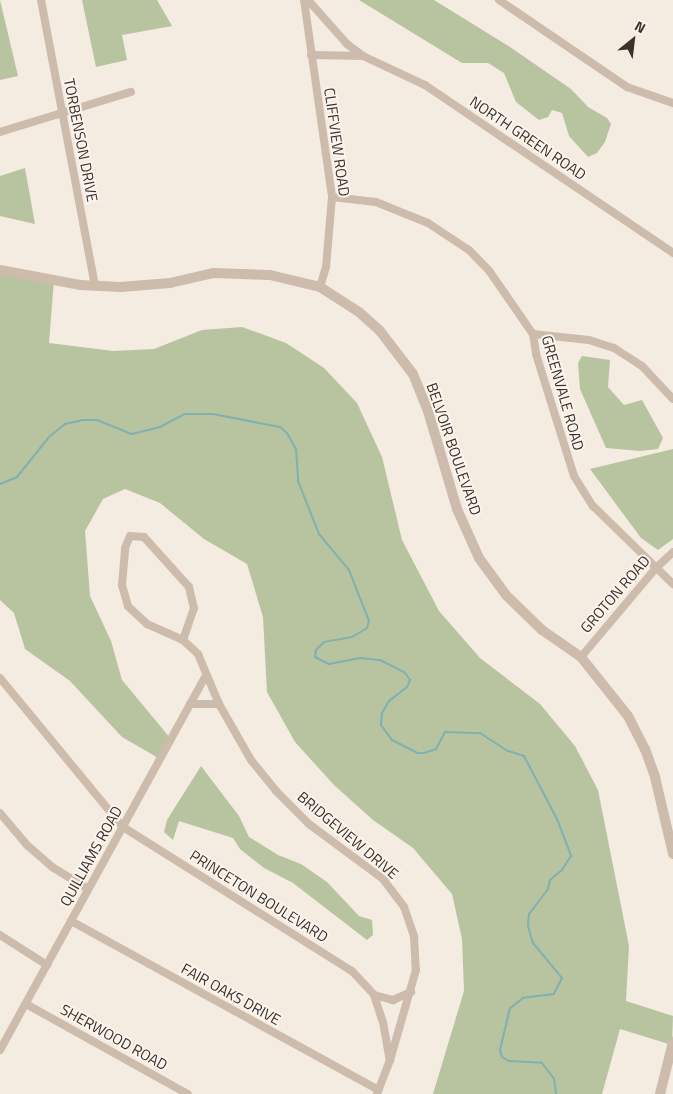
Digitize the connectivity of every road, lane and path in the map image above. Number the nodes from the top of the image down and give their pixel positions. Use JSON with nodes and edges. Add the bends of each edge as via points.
{"nodes":[{"id":1,"x":41,"y":0,"type":"edge"},
{"id":2,"x":304,"y":0,"type":"edge"},
{"id":3,"x":308,"y":0,"type":"edge"},
{"id":4,"x":499,"y":0,"type":"edge"},
{"id":5,"x":311,"y":55,"type":"junction"},
{"id":6,"x":363,"y":56,"type":"junction"},
{"id":7,"x":131,"y":92,"type":"dead end"},
{"id":8,"x":673,"y":104,"type":"edge"},
{"id":9,"x":61,"y":113,"type":"junction"},
{"id":10,"x":0,"y":132,"type":"edge"},
{"id":11,"x":332,"y":197,"type":"junction"},
{"id":12,"x":673,"y":253,"type":"edge"},
{"id":13,"x":0,"y":270,"type":"edge"},
{"id":14,"x":95,"y":285,"type":"junction"},
{"id":15,"x":320,"y":288,"type":"junction"},
{"id":16,"x":533,"y":334,"type":"junction"},
{"id":17,"x":673,"y":399,"type":"edge"},
{"id":18,"x":673,"y":552,"type":"edge"},
{"id":19,"x":656,"y":568,"type":"junction"},
{"id":20,"x":673,"y":584,"type":"edge"},
{"id":21,"x":182,"y":640,"type":"junction"},
{"id":22,"x":581,"y":658,"type":"junction"},
{"id":23,"x":206,"y":675,"type":"junction"},
{"id":24,"x":0,"y":678,"type":"edge"},
{"id":25,"x":190,"y":704,"type":"junction"},
{"id":26,"x":219,"y":704,"type":"junction"},
{"id":27,"x":0,"y":813,"type":"edge"},
{"id":28,"x":123,"y":827,"type":"junction"},
{"id":29,"x":673,"y":854,"type":"edge"},
{"id":30,"x":88,"y":889,"type":"junction"},
{"id":31,"x":72,"y":921,"type":"junction"},
{"id":32,"x":0,"y":935,"type":"edge"},
{"id":33,"x":47,"y":965,"type":"junction"},
{"id":34,"x":411,"y":992,"type":"junction"},
{"id":35,"x":374,"y":995,"type":"junction"},
{"id":36,"x":26,"y":1004,"type":"junction"},
{"id":37,"x":673,"y":1042,"type":"edge"},
{"id":38,"x":0,"y":1050,"type":"edge"},
{"id":39,"x":390,"y":1060,"type":"junction"},
{"id":40,"x":378,"y":1092,"type":"edge"},
{"id":41,"x":188,"y":1094,"type":"edge"},
{"id":42,"x":660,"y":1094,"type":"edge"}],
"edges":[{"from":1,"to":9,"type":"street","name":"TORBENSON DRIVE"},
{"from":2,"to":5,"type":"street","name":"CLIFFVIEW ROAD"},
{"from":3,"to":6,"type":"street","name":"NORTH GREEN ROAD","via":[[347,44]]},
{"from":4,"to":8,"type":"street","via":[[627,87]]},
{"from":5,"to":6,"type":"street","name":"NORTH GREEN ROAD"},
{"from":5,"to":11,"type":"street","name":"CLIFFVIEW ROAD"},
{"from":6,"to":12,"type":"street","name":"NORTH GREEN ROAD","via":[[424,85]]},
{"from":7,"to":9,"type":"street"},
{"from":9,"to":10,"type":"street"},
{"from":9,"to":14,"type":"street","name":"TORBENSON DRIVE"},
{"from":11,"to":15,"type":"street","name":"CLIFFVIEW ROAD","via":[[326,267]]},
{"from":11,"to":16,"type":"street","name":"GREENVALE ROAD","via":[[376,202],[401,210],[455,240],[490,272]]},
{"from":13,"to":14,"type":"street","name":"BELVOIR BOULEVARD"},
{"from":14,"to":15,"type":"street","name":"BELVOIR BOULEVARD","via":[[121,287],[240,272],[270,275]]},
{"from":15,"to":22,"type":"street","name":"BELVOIR BOULEVARD","via":[[359,312],[397,351],[413,374],[428,410],[457,509],[479,558],[506,596],[542,630]]},
{"from":16,"to":17,"type":"street","via":[[589,340],[614,348],[642,366]]},
{"from":16,"to":19,"type":"street","name":"GREENVALE ROAD","via":[[536,354],[574,476],[593,506]]},
{"from":18,"to":19,"type":"street","name":"GROTON ROAD"},
{"from":19,"to":20,"type":"street","name":"GREENVALE ROAD"},
{"from":19,"to":22,"type":"street","name":"GROTON ROAD"},
{"from":21,"to":21,"type":"street","via":[[194,608],[189,587],[144,537],[130,536],[125,548],[122,585],[128,606],[147,624]]},
{"from":21,"to":23,"type":"street","name":"BRIDGEVIEW DRIVE","via":[[198,654]]},
{"from":22,"to":29,"type":"street","name":"BELVOIR BOULEVARD","via":[[613,694],[646,749]]},
{"from":23,"to":25,"type":"street","name":"QUILLIAMS ROAD"},
{"from":23,"to":26,"type":"street","name":"BRIDGEVIEW DRIVE"},
{"from":24,"to":28,"type":"street","name":"PRINCETON BOULEVARD"},
{"from":25,"to":26,"type":"street"},
{"from":25,"to":28,"type":"street","name":"QUILLIAMS ROAD"},
{"from":26,"to":34,"type":"street","name":"BRIDGEVIEW DRIVE","via":[[238,741],[276,791],[309,824],[382,879],[394,892],[404,907],[414,936],[416,970]]},
{"from":27,"to":30,"type":"street","via":[[27,845],[52,867]]},
{"from":28,"to":30,"type":"street","name":"QUILLIAMS ROAD"},
{"from":28,"to":35,"type":"street","name":"PRINCETON BOULEVARD","via":[[352,971]]},
{"from":30,"to":31,"type":"street","name":"QUILLIAMS ROAD"},
{"from":31,"to":33,"type":"street","name":"QUILLIAMS ROAD"},
{"from":31,"to":40,"type":"street","name":"FAIR OAKS DRIVE"},
{"from":32,"to":33,"type":"street"},
{"from":33,"to":36,"type":"street","name":"QUILLIAMS ROAD"},
{"from":34,"to":35,"type":"street","via":[[393,1000]]},
{"from":34,"to":39,"type":"street","name":"BRIDGEVIEW DRIVE"},
{"from":35,"to":39,"type":"street","name":"PRINCETON BOULEVARD","via":[[384,1022]]},
{"from":36,"to":38,"type":"street","name":"QUILLIAMS ROAD"},
{"from":36,"to":41,"type":"street","name":"SHERWOOD ROAD"},
{"from":37,"to":42,"type":"street"},
{"from":39,"to":40,"type":"street","name":"PRINCETON BOULEVARD"}]}
